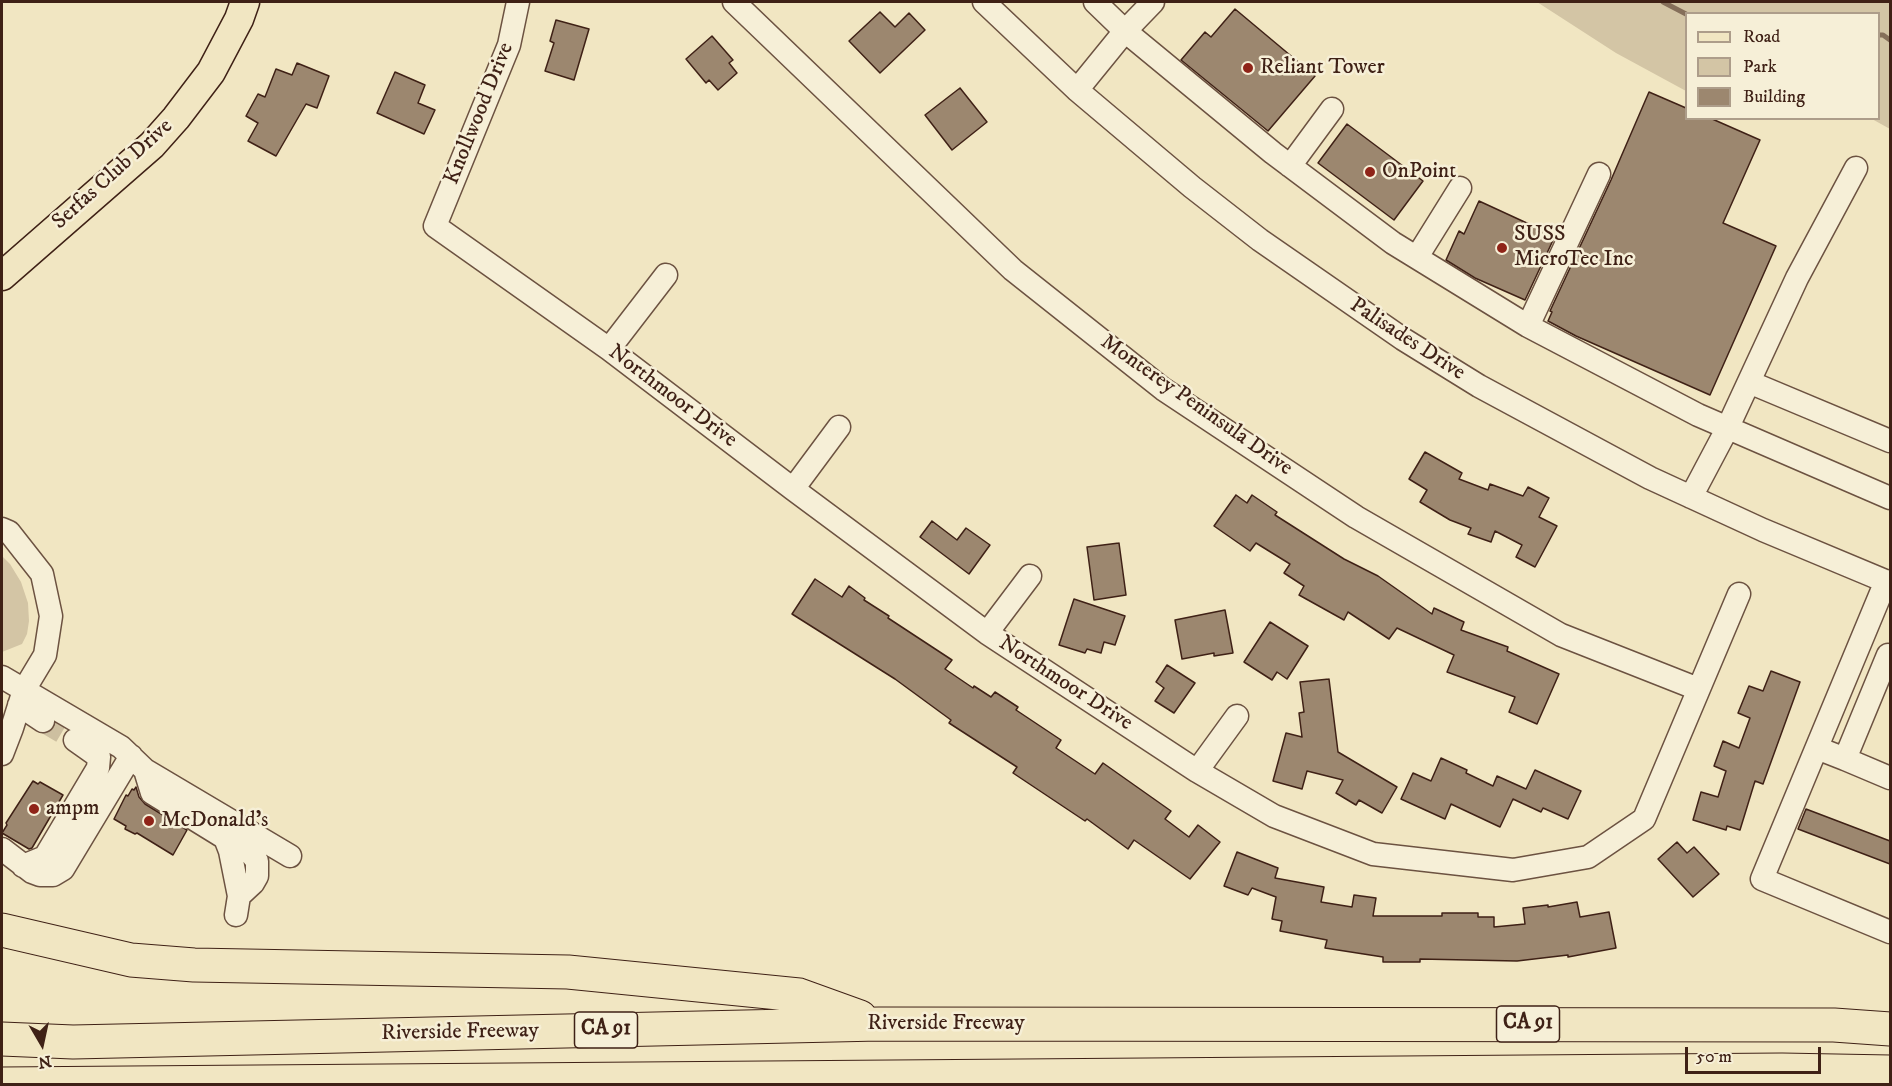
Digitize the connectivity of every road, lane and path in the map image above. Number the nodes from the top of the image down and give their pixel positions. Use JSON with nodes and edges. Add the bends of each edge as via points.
{"nodes":[{"id":1,"x":245,"y":2,"type":"edge"},
{"id":2,"x":518,"y":2,"type":"edge"},
{"id":3,"x":734,"y":2,"type":"edge"},
{"id":4,"x":984,"y":2,"type":"edge"},
{"id":5,"x":1095,"y":2,"type":"edge"},
{"id":6,"x":1153,"y":2,"type":"edge"},
{"id":7,"x":1125,"y":31,"type":"junction"},
{"id":8,"x":1077,"y":90,"type":"junction"},
{"id":9,"x":1332,"y":109,"type":"dead end"},
{"id":10,"x":1290,"y":166,"type":"junction"},
{"id":11,"x":1856,"y":168,"type":"dead end"},
{"id":12,"x":1599,"y":174,"type":"dead end"},
{"id":13,"x":1460,"y":188,"type":"dead end"},
{"id":14,"x":435,"y":226,"type":"joint"},
{"id":15,"x":1416,"y":257,"type":"junction"},
{"id":16,"x":666,"y":275,"type":"dead end"},
{"id":17,"x":2,"y":276,"type":"edge"},
{"id":18,"x":1528,"y":326,"type":"junction"},
{"id":19,"x":609,"y":349,"type":"junction"},
{"id":20,"x":1749,"y":382,"type":"junction"},
{"id":21,"x":839,"y":427,"type":"dead end"},
{"id":22,"x":1727,"y":429,"type":"junction"},
{"id":23,"x":1890,"y":441,"type":"edge"},
{"id":24,"x":793,"y":489,"type":"junction"},
{"id":25,"x":1691,"y":497,"type":"junction"},
{"id":26,"x":1890,"y":498,"type":"edge"},
{"id":27,"x":2,"y":529,"type":"edge"},
{"id":28,"x":1030,"y":576,"type":"dead end"},
{"id":29,"x":1888,"y":582,"type":"edge"},
{"id":30,"x":1739,"y":594,"type":"dead end"},
{"id":31,"x":987,"y":633,"type":"junction"},
{"id":32,"x":1890,"y":656,"type":"edge"},
{"id":33,"x":2,"y":677,"type":"edge"},
{"id":34,"x":1698,"y":689,"type":"junction"},
{"id":35,"x":21,"y":698,"type":"junction"},
{"id":36,"x":1237,"y":716,"type":"dead end"},
{"id":37,"x":43,"y":721,"type":"tunnel mouth"},
{"id":38,"x":75,"y":740,"type":"tunnel mouth"},
{"id":39,"x":1817,"y":748,"type":"junction"},
{"id":40,"x":2,"y":754,"type":"edge"},
{"id":41,"x":1845,"y":759,"type":"junction"},
{"id":42,"x":138,"y":763,"type":"junction"},
{"id":43,"x":1197,"y":771,"type":"junction"},
{"id":44,"x":1890,"y":778,"type":"edge"},
{"id":45,"x":2,"y":849,"type":"edge"},
{"id":46,"x":290,"y":856,"type":"dead end"},
{"id":47,"x":23,"y":866,"type":"junction"},
{"id":48,"x":237,"y":906,"type":"dead end"},
{"id":49,"x":2,"y":930,"type":"edge"},
{"id":50,"x":1890,"y":932,"type":"edge"},
{"id":51,"x":2,"y":1017,"type":"edge"},
{"id":52,"x":879,"y":1023,"type":"junction"},
{"id":53,"x":1890,"y":1029,"type":"edge"},
{"id":54,"x":2,"y":1039,"type":"edge"},
{"id":55,"x":73,"y":1042,"type":"junction"},
{"id":56,"x":1890,"y":1072,"type":"edge"},
{"id":57,"x":2,"y":1084,"type":"edge"}],
"edges":[{"from":1,"to":17,"type":"main road","name":"Serfas Club Drive","via":[[211,72],[153,145]]},
{"from":2,"to":14,"type":"street","name":"Knollwood Drive","via":[[509,45]]},
{"from":3,"to":34,"type":"street","name":"Monterey Peninsula Drive","via":[[1013,270],[1163,389],[1356,517],[1561,635]]},
{"from":4,"to":8,"type":"street","name":"Palisades Drive"},
{"from":5,"to":7,"type":"street"},
{"from":6,"to":7,"type":"street"},
{"from":7,"to":8,"type":"street"},
{"from":7,"to":10,"type":"street"},
{"from":8,"to":25,"type":"street","name":"Palisades Drive","via":[[1260,240],[1403,339],[1554,428]]},
{"from":9,"to":10,"type":"street"},
{"from":10,"to":15,"type":"street"},
{"from":11,"to":20,"type":"street","via":[[1797,278]]},
{"from":12,"to":18,"type":"street"},
{"from":13,"to":15,"type":"street"},
{"from":14,"to":19,"type":"street","name":"Northmoor Drive"},
{"from":15,"to":18,"type":"street"},
{"from":16,"to":19,"type":"street"},
{"from":18,"to":22,"type":"street"},
{"from":19,"to":24,"type":"street","name":"Northmoor Drive"},
{"from":20,"to":22,"type":"street"},
{"from":20,"to":23,"type":"street"},
{"from":21,"to":24,"type":"street"},
{"from":22,"to":25,"type":"street"},
{"from":22,"to":26,"type":"street"},
{"from":24,"to":31,"type":"street","name":"Northmoor Drive"},
{"from":25,"to":29,"type":"street","name":"Palisades Drive"},
{"from":27,"to":35,"type":"street","via":[[9,532],[42,574],[51,616],[45,655]]},
{"from":28,"to":31,"type":"street"},
{"from":29,"to":39,"type":"street"},
{"from":30,"to":34,"type":"street","name":"Northmoor Drive"},
{"from":31,"to":43,"type":"street","name":"Northmoor Drive"},
{"from":32,"to":41,"type":"street"},
{"from":33,"to":35,"type":"street"},
{"from":34,"to":43,"type":"street","name":"Northmoor Drive","via":[[1644,819],[1588,857],[1513,870],[1373,854],[1274,816]]},
{"from":35,"to":37,"type":"street"},
{"from":35,"to":40,"type":"street"},
{"from":35,"to":42,"type":"street","via":[[121,747]]},
{"from":36,"to":43,"type":"street"},
{"from":38,"to":47,"type":"street","via":[[99,757],[98,768],[45,857]]},
{"from":39,"to":41,"type":"street"},
{"from":39,"to":50,"type":"street","via":[[1762,879]]},
{"from":41,"to":44,"type":"street"},
{"from":42,"to":46,"type":"street"},
{"from":42,"to":47,"type":"street","via":[[63,869],[53,875],[40,875]]},
{"from":42,"to":48,"type":"street","via":[[152,793],[225,838]]},
{"from":45,"to":47,"type":"street"},
{"from":49,"to":52,"type":"highway","via":[[131,960],[194,965],[568,972],[799,995]]},
{"from":51,"to":55,"type":"highway"},
{"from":52,"to":53,"type":"highway","name":"Riverside Freeway","number":"CA 91","via":[[1810,1025]]},
{"from":52,"to":55,"type":"highway","name":"Riverside Freeway","number":"CA 91"},
{"from":54,"to":55,"type":"highway","name":"Riverside Freeway","number":"CA 91"},
{"from":56,"to":57,"type":"highway"}]}
